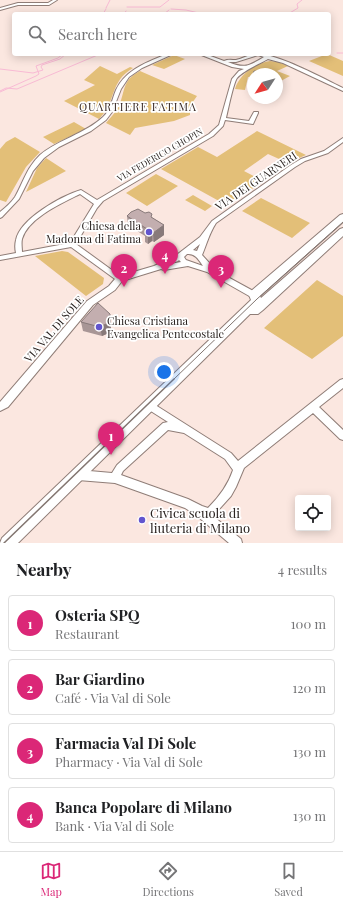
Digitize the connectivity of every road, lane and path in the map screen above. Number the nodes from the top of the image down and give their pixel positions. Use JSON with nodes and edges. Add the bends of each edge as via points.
{"nodes":[{"id":1,"x":55,"y":0,"type":"edge"},
{"id":2,"x":0,"y":9,"type":"edge"},
{"id":3,"x":167,"y":56,"type":"edge"},
{"id":4,"x":206,"y":56,"type":"edge"},
{"id":5,"x":250,"y":56,"type":"edge"},
{"id":6,"x":266,"y":56,"type":"edge"},
{"id":7,"x":268,"y":56,"type":"edge"},
{"id":8,"x":246,"y":57,"type":"junction"},
{"id":9,"x":276,"y":60,"type":"junction"},
{"id":10,"x":220,"y":61,"type":"junction"},
{"id":11,"x":264,"y":61,"type":"junction"},
{"id":12,"x":244,"y":68,"type":"junction"},
{"id":13,"x":343,"y":90,"type":"edge"},
{"id":14,"x":256,"y":113,"type":"dead end"},
{"id":15,"x":226,"y":119,"type":"dead end"},
{"id":16,"x":343,"y":140,"type":"edge"},
{"id":17,"x":97,"y":203,"type":"junction"},
{"id":18,"x":0,"y":216,"type":"edge"},
{"id":19,"x":343,"y":217,"type":"edge"},
{"id":20,"x":343,"y":232,"type":"edge"},
{"id":21,"x":206,"y":234,"type":"junction"},
{"id":22,"x":72,"y":245,"type":"junction"},
{"id":23,"x":184,"y":253,"type":"junction"},
{"id":24,"x":19,"y":254,"type":"junction"},
{"id":25,"x":200,"y":256,"type":"junction"},
{"id":26,"x":0,"y":258,"type":"edge"},
{"id":27,"x":191,"y":263,"type":"junction"},
{"id":28,"x":156,"y":268,"type":"junction"},
{"id":29,"x":216,"y":273,"type":"junction"},
{"id":30,"x":120,"y":279,"type":"junction"},
{"id":31,"x":259,"y":301,"type":"junction"},
{"id":32,"x":343,"y":382,"type":"edge"},
{"id":33,"x":149,"y":404,"type":"junction"},
{"id":34,"x":0,"y":407,"type":"edge"},
{"id":35,"x":313,"y":407,"type":"junction"},
{"id":36,"x":185,"y":429,"type":"junction"},
{"id":37,"x":343,"y":436,"type":"edge"},
{"id":38,"x":238,"y":468,"type":"junction"},
{"id":39,"x":76,"y":476,"type":"junction"},
{"id":40,"x":115,"y":478,"type":"junction"},
{"id":41,"x":200,"y":512,"type":"junction"},
{"id":42,"x":7,"y":543,"type":"edge"},
{"id":43,"x":237,"y":543,"type":"edge"}],
"edges":[{"from":1,"to":2,"type":"street","via":[[49,4],[18,4]]},
{"from":3,"to":18,"type":"street","via":[[130,74],[121,83],[106,118],[42,156],[29,172],[16,200]]},
{"from":4,"to":10,"type":"street"},
{"from":5,"to":8,"type":"street"},
{"from":6,"to":11,"type":"street"},
{"from":7,"to":9,"type":"street"},
{"from":8,"to":10,"type":"street","via":[[234,61]]},
{"from":8,"to":12,"type":"street","name":"VIA FEDERICO CHOPIN","via":[[242,61]]},
{"from":9,"to":11,"type":"street"},
{"from":9,"to":13,"type":"street"},
{"from":10,"to":12,"type":"street"},
{"from":11,"to":12,"type":"street"},
{"from":12,"to":17,"type":"street","name":"VIA FEDERICO CHOPIN","via":[[232,83],[221,125],[211,135]]},
{"from":14,"to":15,"type":"street","via":[[251,123]]},
{"from":16,"to":21,"type":"street","name":"VIA DEI GUARNERI","via":[[326,152],[293,166],[214,222]]},
{"from":17,"to":22,"type":"street","name":"VIA FEDERICO CHOPIN"},
{"from":17,"to":24,"type":"street","via":[[81,192],[37,216],[21,234],[18,241]]},
{"from":19,"to":31,"type":"street"},
{"from":20,"to":31,"type":"street"},
{"from":21,"to":23,"type":"street","name":"VIA DEI GUARNERI"},
{"from":21,"to":25,"type":"street","name":"VIA DEI GUARNERI"},
{"from":22,"to":24,"type":"street"},
{"from":22,"to":30,"type":"street"},
{"from":23,"to":25,"type":"street","via":[[192,251]]},
{"from":23,"to":27,"type":"street","via":[[183,260]]},
{"from":23,"to":28,"type":"street","name":"VIA VAL DI SOLE"},
{"from":24,"to":26,"type":"street"},
{"from":25,"to":27,"type":"street","via":[[198,261]]},
{"from":25,"to":29,"type":"street","name":"VIA VAL DI SOLE"},
{"from":27,"to":28,"type":"street","name":"VIA VAL DI SOLE"},
{"from":27,"to":29,"type":"street","name":"VIA VAL DI SOLE"},
{"from":28,"to":30,"type":"street","name":"VIA VAL DI SOLE"},
{"from":29,"to":31,"type":"street","name":"VIA VAL DI SOLE","via":[[240,288],[243,293]]},
{"from":30,"to":34,"type":"street","name":"VIA VAL DI SOLE","via":[[112,288],[90,303]]},
{"from":31,"to":33,"type":"street","via":[[250,316],[242,316]]},
{"from":32,"to":35,"type":"street"},
{"from":33,"to":36,"type":"street"},
{"from":33,"to":39,"type":"street"},
{"from":35,"to":37,"type":"street"},
{"from":35,"to":38,"type":"street"},
{"from":36,"to":38,"type":"street","via":[[228,456]]},
{"from":36,"to":40,"type":"street","via":[[166,426],[120,468]]},
{"from":38,"to":41,"type":"street","via":[[235,480],[217,507],[209,512]]},
{"from":39,"to":40,"type":"street","via":[[81,474]]},
{"from":39,"to":42,"type":"street"},
{"from":40,"to":41,"type":"street","via":[[188,504]]},
{"from":41,"to":43,"type":"street"}]}
